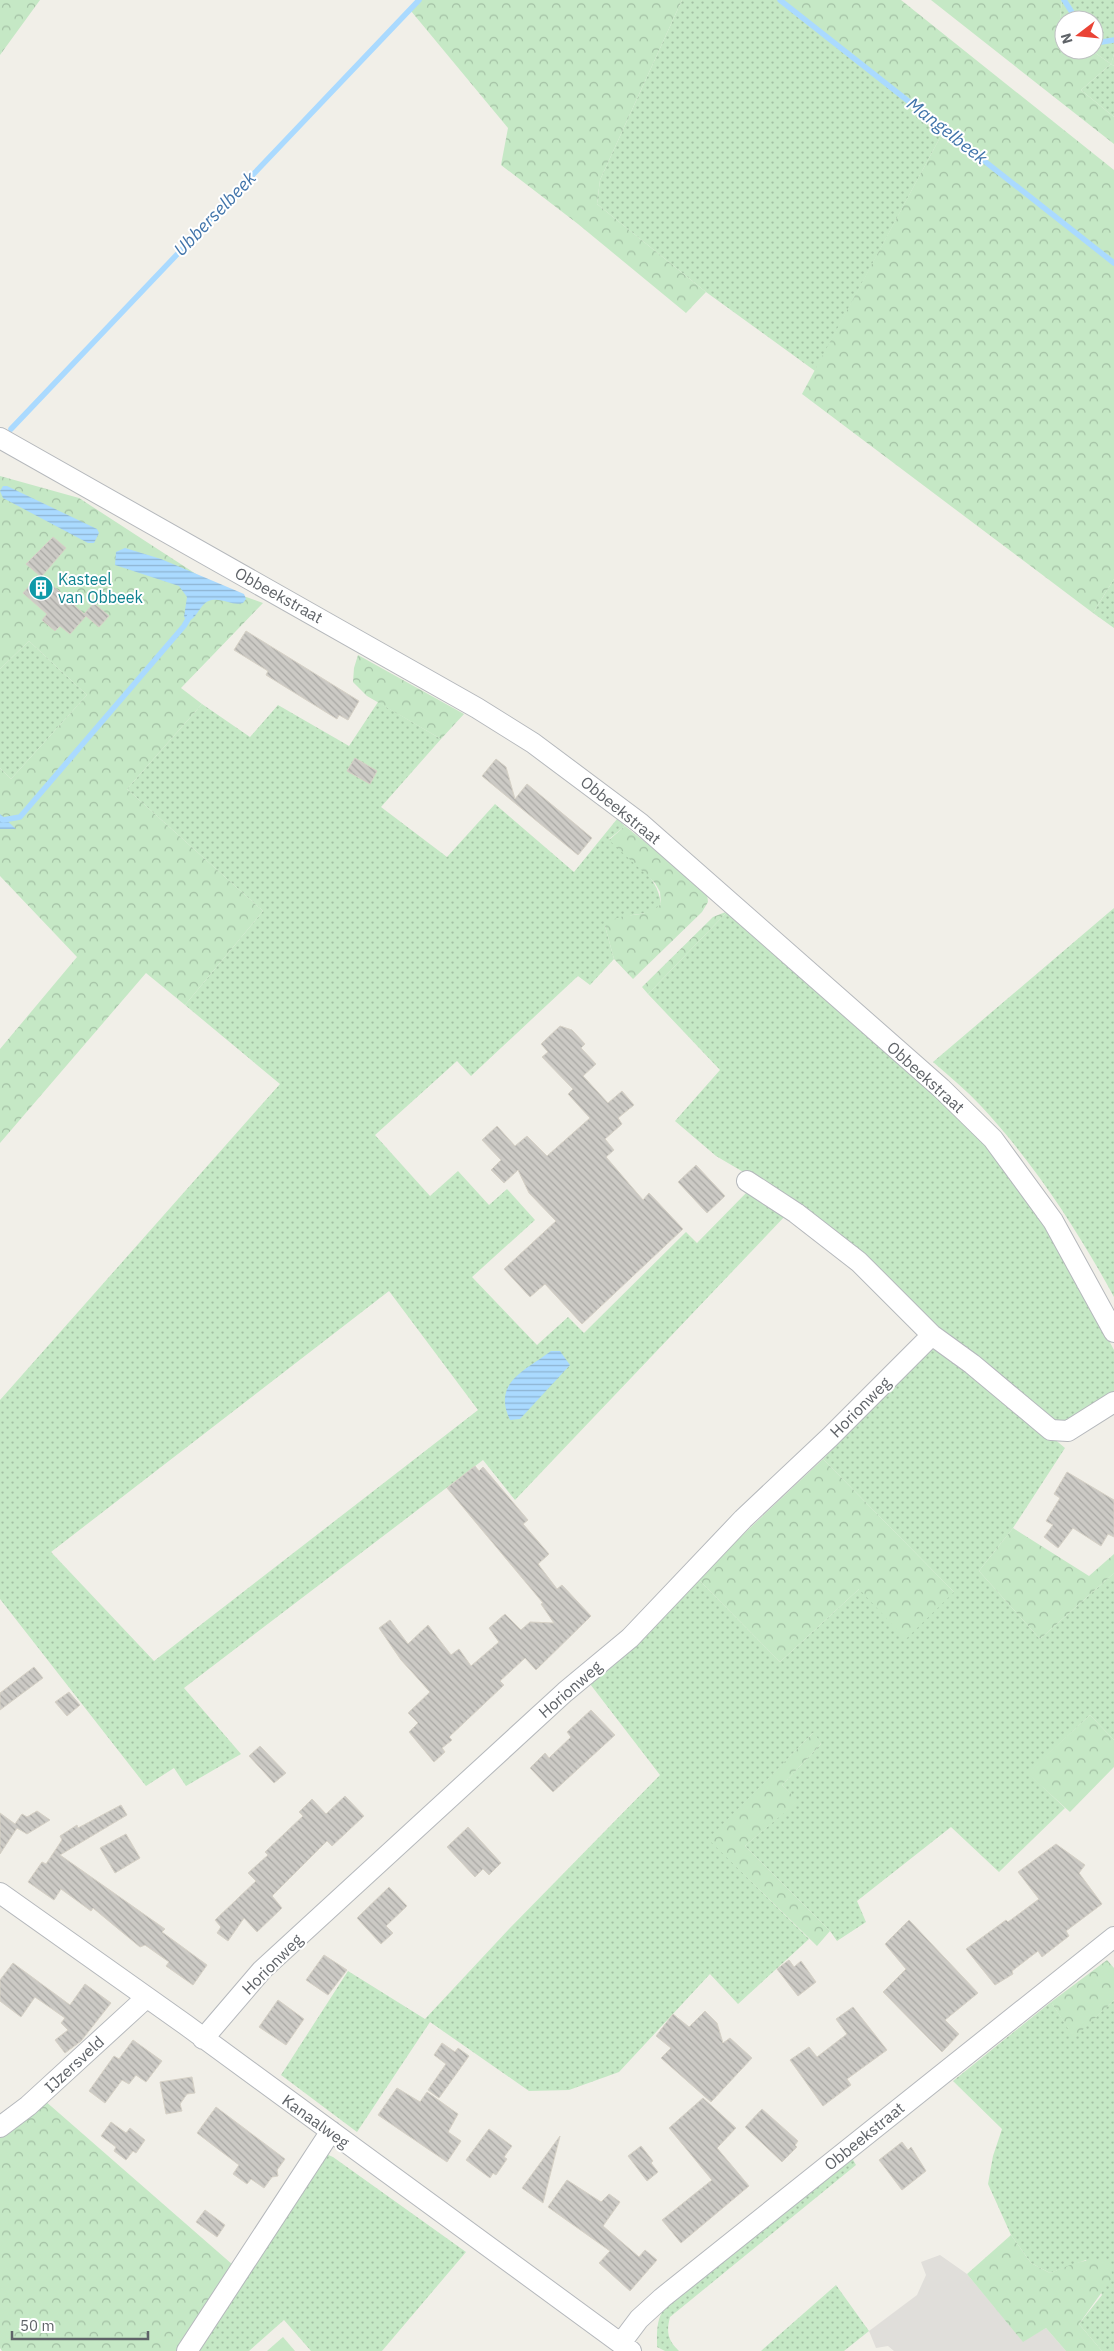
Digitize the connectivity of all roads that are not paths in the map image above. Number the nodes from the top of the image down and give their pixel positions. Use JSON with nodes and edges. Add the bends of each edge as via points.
{"nodes":[{"id":1,"x":0,"y":438,"type":"edge"},
{"id":2,"x":747,"y":1182,"type":"dead end"},
{"id":3,"x":1114,"y":1332,"type":"edge"},
{"id":4,"x":932,"y":1335,"type":"junction"},
{"id":5,"x":1114,"y":1402,"type":"edge"},
{"id":6,"x":0,"y":1893,"type":"edge"},
{"id":7,"x":1114,"y":1937,"type":"edge"},
{"id":8,"x":146,"y":1998,"type":"junction"},
{"id":9,"x":203,"y":2038,"type":"junction"},
{"id":10,"x":0,"y":2127,"type":"edge"},
{"id":11,"x":331,"y":2131,"type":"junction"},
{"id":12,"x":626,"y":2347,"type":"edge"},
{"id":13,"x":187,"y":2351,"type":"edge"}],
"edges":[{"from":1,"to":3,"type":"street","name":"Obbeekstraat","via":[[477,708],[533,743],[640,823],[941,1088],[993,1139],[1053,1221]]},
{"from":2,"to":4,"type":"street","via":[[796,1213],[859,1262]]},
{"from":4,"to":5,"type":"street","via":[[1051,1430],[1068,1431]]},
{"from":4,"to":9,"type":"street","name":"Horionweg","via":[[743,1519],[630,1638],[565,1692],[262,1970]]},
{"from":6,"to":8,"type":"street","name":"Kanaalweg"},
{"from":7,"to":12,"type":"street","name":"Obbeekstraat","via":[[662,2298],[639,2320]]},
{"from":8,"to":9,"type":"street","name":"Kanaalweg"},
{"from":8,"to":10,"type":"street","name":"IJzersveld","via":[[28,2106]]},
{"from":9,"to":11,"type":"street","name":"Kanaalweg"},
{"from":11,"to":12,"type":"street","name":"Kanaalweg"},
{"from":11,"to":13,"type":"street"}]}
